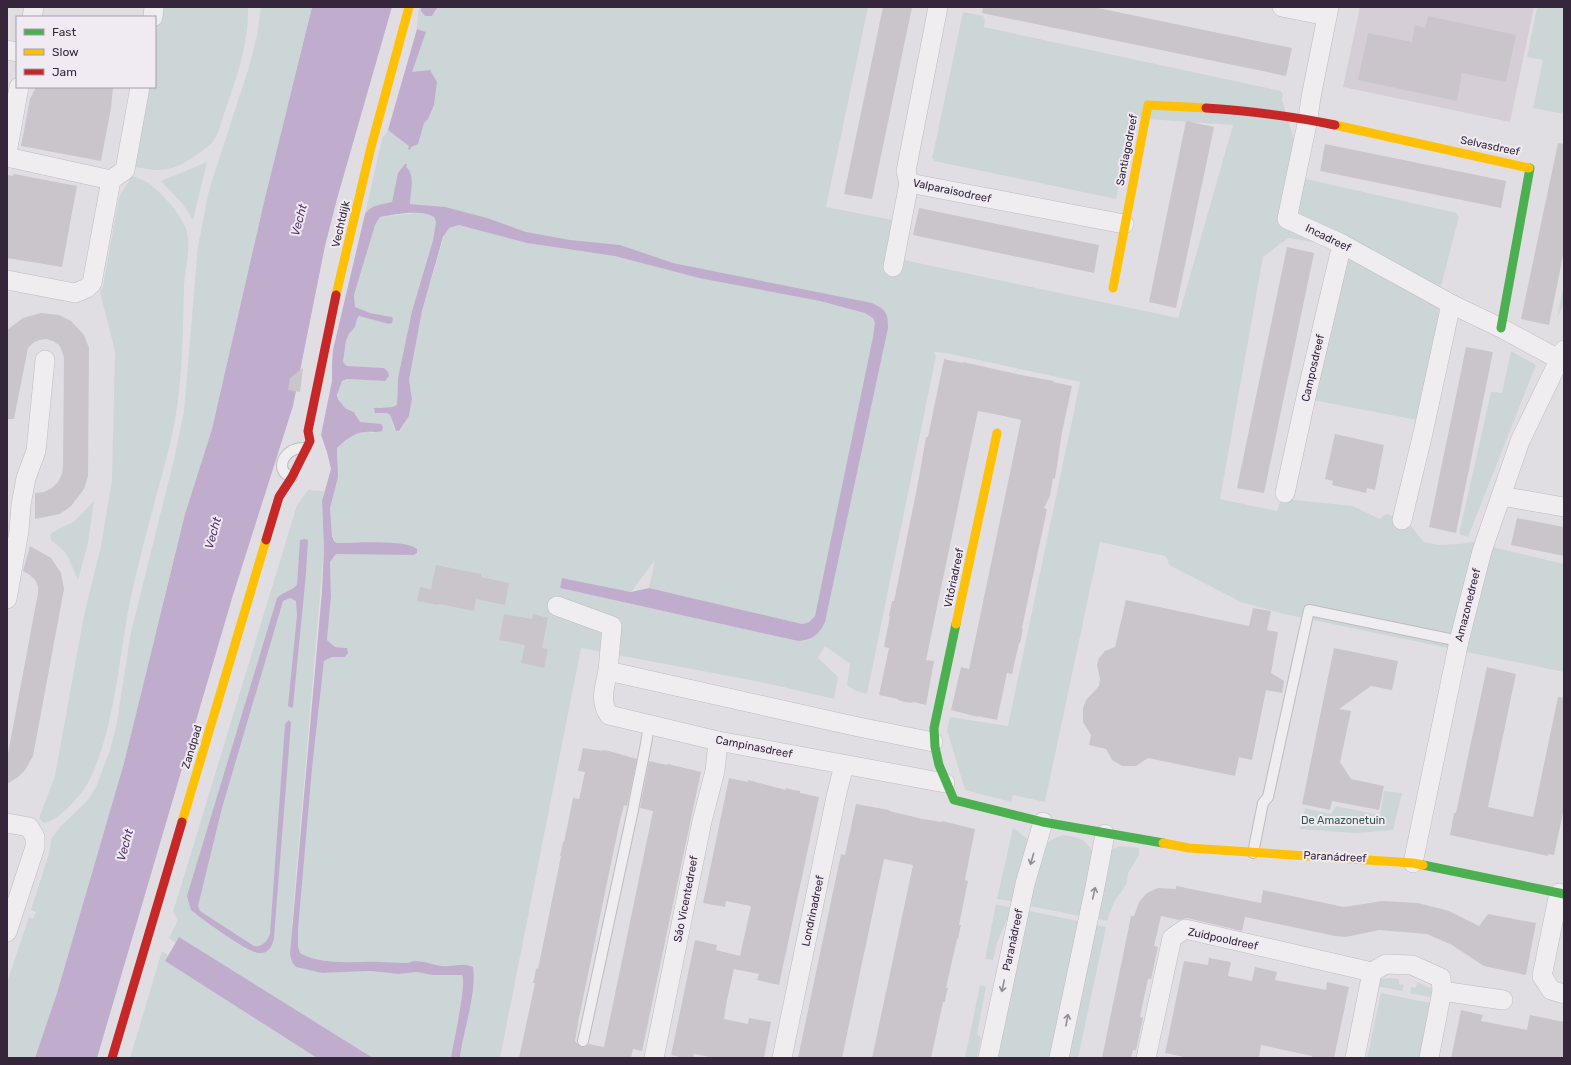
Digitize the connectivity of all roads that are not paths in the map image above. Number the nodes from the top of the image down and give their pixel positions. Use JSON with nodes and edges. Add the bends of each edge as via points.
{"nodes":[{"id":1,"x":409,"y":7,"type":"edge"},
{"id":2,"x":938,"y":7,"type":"edge"},
{"id":3,"x":1282,"y":7,"type":"edge"},
{"id":4,"x":1328,"y":11,"type":"edge"},
{"id":5,"x":19,"y":88,"type":"edge"},
{"id":6,"x":140,"y":88,"type":"edge"},
{"id":7,"x":1308,"y":119,"type":"junction"},
{"id":8,"x":7,"y":153,"type":"edge"},
{"id":9,"x":7,"y":157,"type":"edge"},
{"id":10,"x":111,"y":180,"type":"junction"},
{"id":11,"x":909,"y":183,"type":"junction"},
{"id":12,"x":1124,"y":224,"type":"junction"},
{"id":13,"x":1342,"y":244,"type":"junction"},
{"id":14,"x":893,"y":267,"type":"dead end"},
{"id":15,"x":7,"y":280,"type":"edge"},
{"id":16,"x":1113,"y":288,"type":"dead end"},
{"id":17,"x":1451,"y":304,"type":"junction"},
{"id":18,"x":1501,"y":328,"type":"junction"},
{"id":19,"x":1562,"y":357,"type":"edge"},
{"id":20,"x":45,"y":360,"type":"dead end"},
{"id":21,"x":997,"y":433,"type":"dead end"},
{"id":22,"x":308,"y":448,"type":"junction"},
{"id":23,"x":292,"y":477,"type":"junction"},
{"id":24,"x":1285,"y":493,"type":"dead end"},
{"id":25,"x":1501,"y":496,"type":"junction"},
{"id":26,"x":14,"y":506,"type":"edge"},
{"id":27,"x":1564,"y":507,"type":"edge"},
{"id":28,"x":1402,"y":520,"type":"dead end"},
{"id":29,"x":11,"y":551,"type":"edge"},
{"id":30,"x":7,"y":599,"type":"edge"},
{"id":31,"x":557,"y":606,"type":"dead end"},
{"id":32,"x":1459,"y":641,"type":"junction"},
{"id":33,"x":608,"y":671,"type":"junction"},
{"id":34,"x":649,"y":725,"type":"junction"},
{"id":35,"x":934,"y":735,"type":"junction"},
{"id":36,"x":718,"y":740,"type":"junction"},
{"id":37,"x":844,"y":764,"type":"junction"},
{"id":38,"x":945,"y":783,"type":"junction"},
{"id":39,"x":1043,"y":822,"type":"junction"},
{"id":40,"x":7,"y":823,"type":"edge"},
{"id":41,"x":1105,"y":834,"type":"junction"},
{"id":42,"x":1253,"y":854,"type":"junction"},
{"id":43,"x":1413,"y":863,"type":"junction"},
{"id":44,"x":1562,"y":894,"type":"edge"},
{"id":45,"x":7,"y":932,"type":"edge"},
{"id":46,"x":1372,"y":972,"type":"junction"},
{"id":47,"x":1442,"y":991,"type":"junction"},
{"id":48,"x":1564,"y":994,"type":"edge"},
{"id":49,"x":1503,"y":1000,"type":"dead end"},
{"id":50,"x":583,"y":1041,"type":"dead end"},
{"id":51,"x":112,"y":1058,"type":"edge"},
{"id":52,"x":654,"y":1058,"type":"edge"},
{"id":53,"x":782,"y":1058,"type":"edge"},
{"id":54,"x":988,"y":1058,"type":"edge"},
{"id":55,"x":1059,"y":1058,"type":"edge"},
{"id":56,"x":1146,"y":1058,"type":"edge"},
{"id":57,"x":1355,"y":1058,"type":"edge"},
{"id":58,"x":1429,"y":1058,"type":"edge"}],
"edges":[{"from":1,"to":22,"type":"street","name":"Vechtdijk","via":[[371,147],[330,318],[308,431]]},
{"from":2,"to":11,"type":"street","name":"Valparaisodreef","via":[[906,172]]},
{"from":3,"to":4,"type":"street"},
{"from":4,"to":7,"type":"street","name":"Incadreef"},
{"from":5,"to":8,"type":"street"},
{"from":6,"to":10,"type":"street","via":[[124,170]]},
{"from":7,"to":12,"type":"street","name":"Santiagodreef","via":[[1232,110],[1148,105]]},
{"from":7,"to":13,"type":"street","name":"Incadreef","via":[[1287,219]]},
{"from":7,"to":18,"type":"street","name":"Selvasdreef","via":[[1530,168]]},
{"from":9,"to":10,"type":"street"},
{"from":10,"to":15,"type":"street","via":[[92,283],[87,288],[75,293]]},
{"from":11,"to":12,"type":"street","name":"Valparaisodreef"},
{"from":11,"to":14,"type":"street"},
{"from":12,"to":16,"type":"street","name":"Santiagodreef"},
{"from":13,"to":17,"type":"street","name":"Incadreef"},
{"from":13,"to":24,"type":"street","name":"Camposdreef"},
{"from":17,"to":18,"type":"street","name":"Incadreef"},
{"from":17,"to":28,"type":"street"},
{"from":18,"to":19,"type":"street","name":"Incadreef"},
{"from":19,"to":25,"type":"street","name":"Amazonedreef","via":[[1520,440]]},
{"from":20,"to":26,"type":"street","via":[[36,451]]},
{"from":21,"to":35,"type":"street","name":"Vitóriadreef"},
{"from":22,"to":23,"type":"street","name":"Zandpad"},
{"from":22,"to":23,"type":"lane","via":[[296,449],[284,458],[283,470],[286,475]]},
{"from":23,"to":51,"type":"street","name":"Zandpad","via":[[279,497]]},
{"from":25,"to":27,"type":"street"},
{"from":25,"to":32,"type":"street","name":"Amazonedreef","via":[[1482,551]]},
{"from":26,"to":29,"type":"street","via":[[19,530]]},
{"from":29,"to":30,"type":"street"},
{"from":31,"to":33,"type":"street","name":"Campinasdreef","via":[[612,626]]},
{"from":32,"to":42,"type":"lane","via":[[1308,610],[1268,797],[1263,803]]},
{"from":32,"to":43,"type":"street","name":"Amazonedreef"},
{"from":33,"to":34,"type":"street","name":"Campinasdreef","via":[[603,700],[604,708],[609,715]]},
{"from":33,"to":35,"type":"street","via":[[854,726]]},
{"from":34,"to":36,"type":"street","name":"Campinasdreef"},
{"from":34,"to":50,"type":"lane"},
{"from":35,"to":38,"type":"street","name":"Paranádreef"},
{"from":36,"to":37,"type":"street","name":"Campinasdreef"},
{"from":36,"to":52,"type":"street","name":"Sáo Vicentedreef","via":[[715,771],[702,821]]},
{"from":37,"to":38,"type":"street","name":"Campinasdreef"},
{"from":37,"to":53,"type":"street","name":"Londrinadreef"},
{"from":38,"to":39,"type":"street","name":"Paranádreef","via":[[954,800]]},
{"from":39,"to":41,"type":"street","name":"Paranádreef"},
{"from":39,"to":54,"type":"street","name":"Paranádreef","one_way":true,"via":[[1025,884]]},
{"from":40,"to":45,"type":"street","via":[[29,827],[35,837],[35,848]]},
{"from":41,"to":42,"type":"street","name":"Paranádreef","via":[[1189,848]]},
{"from":55,"to":41,"type":"street","one_way":true},
{"from":42,"to":43,"type":"street","name":"Paranádreef"},
{"from":43,"to":44,"type":"street","name":"Paranádreef"},
{"from":44,"to":48,"type":"street","via":[[1542,976],[1551,990]]},
{"from":46,"to":47,"type":"street","via":[[1386,964],[1412,965],[1441,978]]},
{"from":46,"to":56,"type":"street","name":"Zuidpooldreef","via":[[1185,929],[1172,938]]},
{"from":46,"to":57,"type":"street"},
{"from":47,"to":49,"type":"street"},
{"from":47,"to":58,"type":"street"}]}
